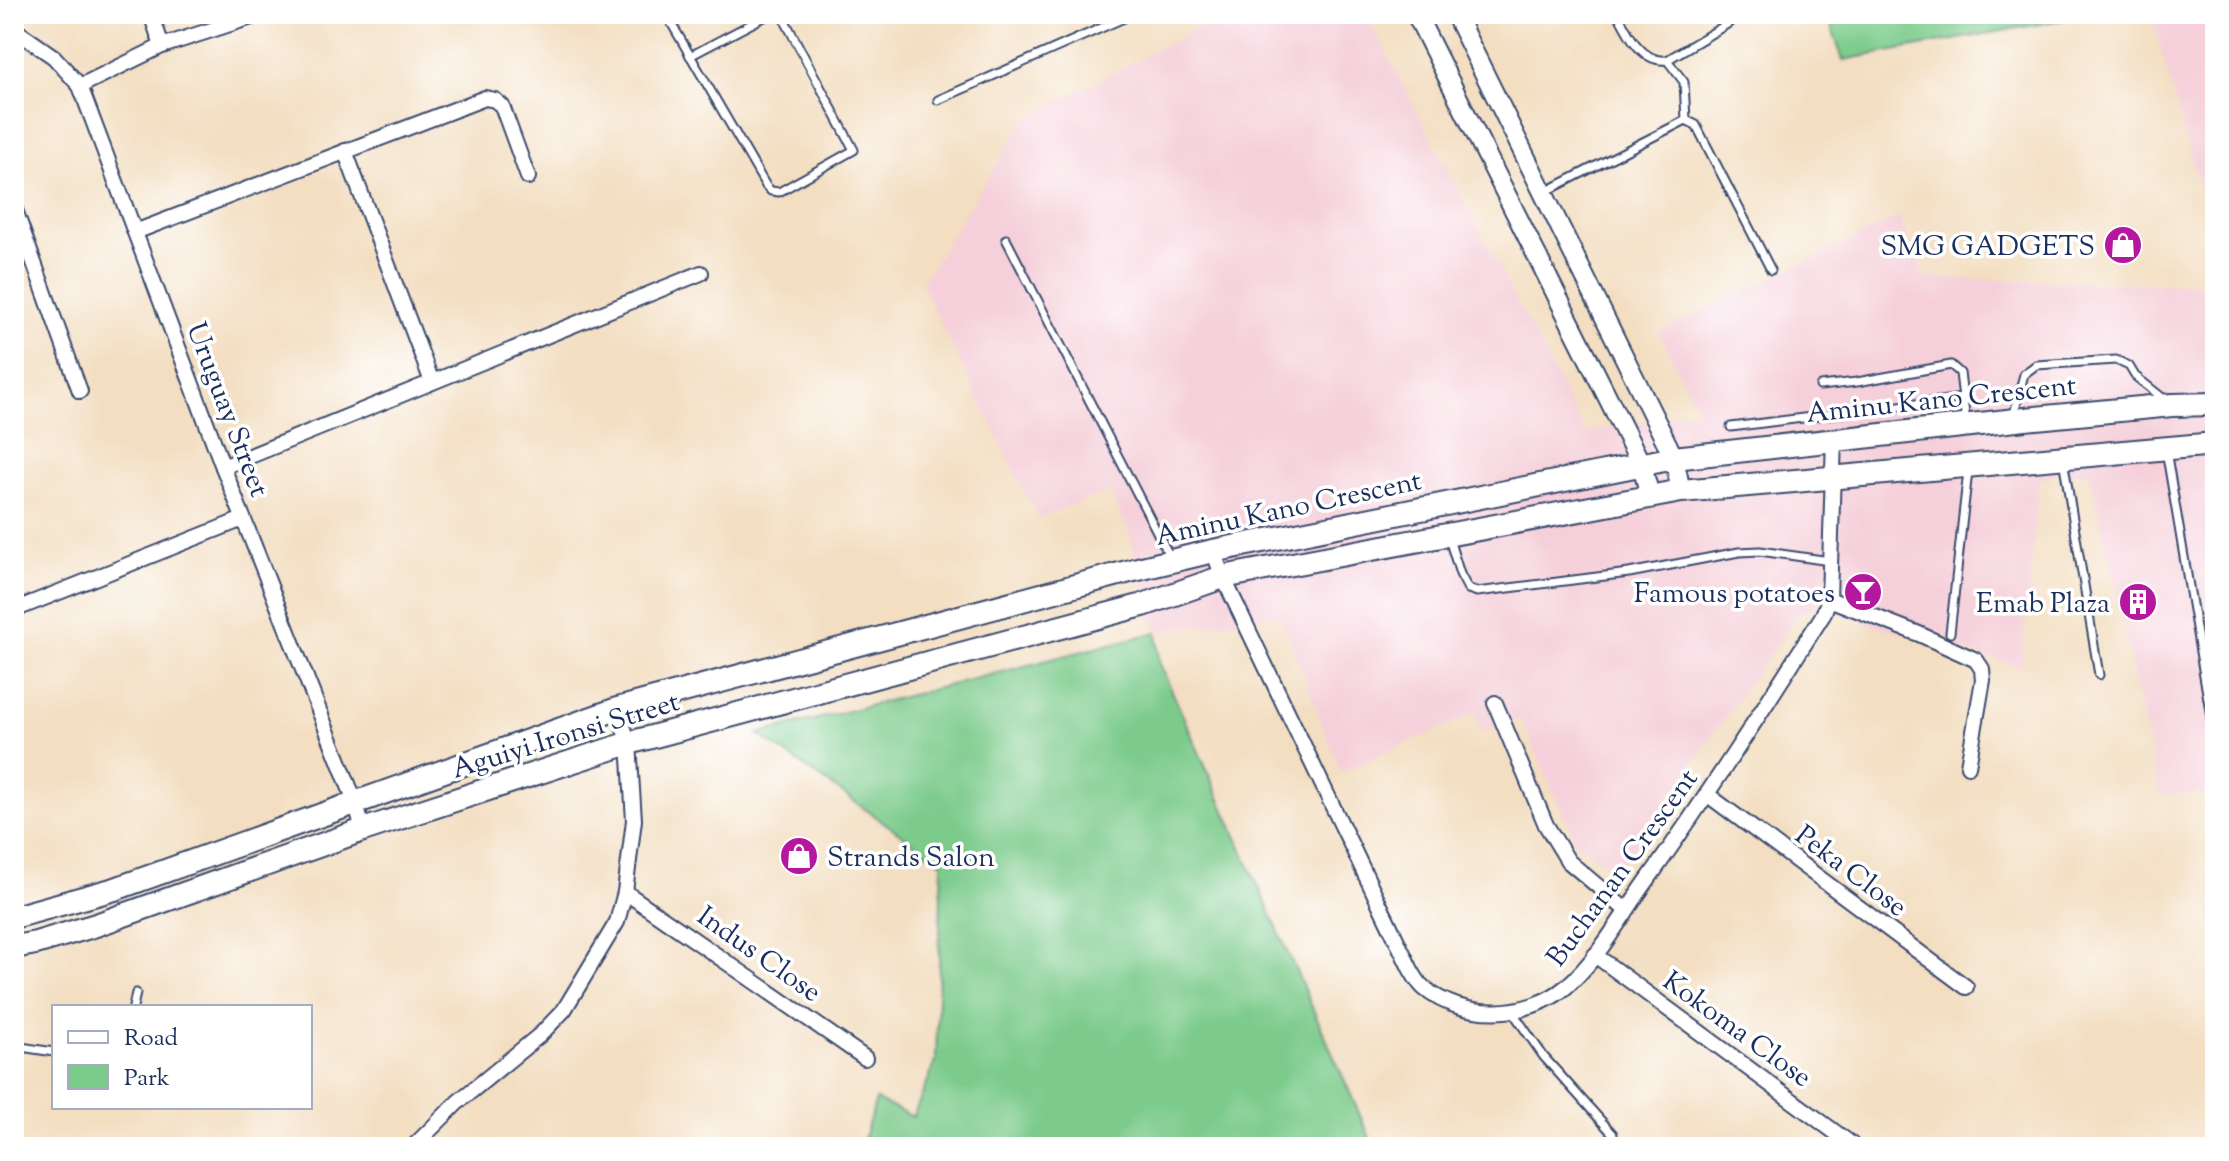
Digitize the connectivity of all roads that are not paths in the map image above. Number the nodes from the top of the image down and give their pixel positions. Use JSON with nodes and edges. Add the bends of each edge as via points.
{"nodes":[{"id":1,"x":151,"y":14,"type":"edge"},
{"id":2,"x":261,"y":14,"type":"edge"},
{"id":3,"x":666,"y":14,"type":"edge"},
{"id":4,"x":770,"y":14,"type":"edge"},
{"id":5,"x":779,"y":14,"type":"edge"},
{"id":6,"x":1133,"y":14,"type":"edge"},
{"id":7,"x":1416,"y":14,"type":"edge"},
{"id":8,"x":1455,"y":14,"type":"edge"},
{"id":9,"x":1618,"y":14,"type":"edge"},
{"id":10,"x":1729,"y":23,"type":"dead end"},
{"id":11,"x":14,"y":34,"type":"edge"},
{"id":12,"x":162,"y":46,"type":"junction"},
{"id":13,"x":690,"y":56,"type":"junction"},
{"id":14,"x":1667,"y":60,"type":"junction"},
{"id":15,"x":80,"y":86,"type":"junction"},
{"id":16,"x":938,"y":100,"type":"dead end"},
{"id":17,"x":1686,"y":120,"type":"junction"},
{"id":18,"x":345,"y":151,"type":"junction"},
{"id":19,"x":528,"y":177,"type":"dead end"},
{"id":20,"x":1543,"y":193,"type":"junction"},
{"id":21,"x":14,"y":207,"type":"edge"},
{"id":22,"x":135,"y":232,"type":"junction"},
{"id":23,"x":1006,"y":239,"type":"dead end"},
{"id":24,"x":1771,"y":270,"type":"dead end"},
{"id":25,"x":701,"y":273,"type":"dead end"},
{"id":26,"x":432,"y":382,"type":"junction"},
{"id":27,"x":1820,"y":386,"type":"dead end"},
{"id":28,"x":80,"y":391,"type":"dead end"},
{"id":29,"x":1963,"y":398,"type":"junction"},
{"id":30,"x":2215,"y":404,"type":"edge"},
{"id":31,"x":2172,"y":405,"type":"junction"},
{"id":32,"x":1859,"y":411,"type":"junction"},
{"id":33,"x":2012,"y":420,"type":"junction"},
{"id":34,"x":1966,"y":425,"type":"junction"},
{"id":35,"x":1731,"y":427,"type":"dead end"},
{"id":36,"x":1864,"y":436,"type":"junction"},
{"id":37,"x":1834,"y":438,"type":"junction"},
{"id":38,"x":2215,"y":444,"type":"edge"},
{"id":39,"x":2165,"y":448,"type":"junction"},
{"id":40,"x":2062,"y":457,"type":"junction"},
{"id":41,"x":1674,"y":458,"type":"junction"},
{"id":42,"x":1968,"y":464,"type":"junction"},
{"id":43,"x":1642,"y":466,"type":"junction"},
{"id":44,"x":223,"y":467,"type":"junction"},
{"id":45,"x":1834,"y":476,"type":"junction"},
{"id":46,"x":1681,"y":491,"type":"junction"},
{"id":47,"x":1650,"y":496,"type":"junction"},
{"id":48,"x":243,"y":519,"type":"junction"},
{"id":49,"x":1447,"y":533,"type":"junction"},
{"id":50,"x":1213,"y":551,"type":"junction"},
{"id":51,"x":1172,"y":561,"type":"junction"},
{"id":52,"x":1830,"y":561,"type":"junction"},
{"id":53,"x":1134,"y":570,"type":"joint"},
{"id":54,"x":1223,"y":577,"type":"junction"},
{"id":55,"x":1829,"y":599,"type":"junction"},
{"id":56,"x":1143,"y":605,"type":"joint"},
{"id":57,"x":14,"y":610,"type":"edge"},
{"id":58,"x":1950,"y":633,"type":"dead end"},
{"id":59,"x":2099,"y":675,"type":"dead end"},
{"id":60,"x":1495,"y":703,"type":"dead end"},
{"id":61,"x":617,"y":709,"type":"junction"},
{"id":62,"x":2215,"y":726,"type":"edge"},
{"id":63,"x":629,"y":743,"type":"junction"},
{"id":64,"x":1968,"y":766,"type":"dead end"},
{"id":65,"x":1708,"y":795,"type":"junction"},
{"id":66,"x":356,"y":804,"type":"junction"},
{"id":67,"x":363,"y":830,"type":"junction"},
{"id":68,"x":625,"y":892,"type":"junction"},
{"id":69,"x":1626,"y":910,"type":"junction"},
{"id":70,"x":14,"y":917,"type":"edge"},
{"id":71,"x":14,"y":947,"type":"edge"},
{"id":72,"x":1595,"y":955,"type":"junction"},
{"id":73,"x":1966,"y":987,"type":"dead end"},
{"id":74,"x":136,"y":993,"type":"dead end"},
{"id":75,"x":133,"y":1005,"type":"edge"},
{"id":76,"x":1512,"y":1011,"type":"junction"},
{"id":77,"x":14,"y":1046,"type":"edge"},
{"id":78,"x":52,"y":1052,"type":"edge"},
{"id":79,"x":865,"y":1058,"type":"dead end"},
{"id":80,"x":1613,"y":1134,"type":"dead end"},
{"id":81,"x":1851,"y":1144,"type":"dead end"},
{"id":82,"x":413,"y":1147,"type":"edge"}],
"edges":[{"from":1,"to":12,"type":"street"},
{"from":2,"to":12,"type":"street"},
{"from":3,"to":13,"type":"lane"},
{"from":4,"to":13,"type":"lane"},
{"from":5,"to":13,"type":"lane","via":[[854,150],[779,192],[766,186]]},
{"from":6,"to":16,"type":"lane"},
{"from":7,"to":43,"type":"street"},
{"from":8,"to":20,"type":"street"},
{"from":9,"to":14,"type":"lane","via":[[1647,56]]},
{"from":10,"to":14,"type":"lane"},
{"from":11,"to":15,"type":"street","name":"Uruguay Street","via":[[54,57]]},
{"from":12,"to":15,"type":"street"},
{"from":14,"to":17,"type":"lane","via":[[1684,82]]},
{"from":15,"to":22,"type":"street","name":"Uruguay Street"},
{"from":17,"to":20,"type":"lane"},
{"from":17,"to":24,"type":"lane","via":[[1696,125]]},
{"from":18,"to":19,"type":"street","via":[[485,98],[502,106]]},
{"from":18,"to":22,"type":"street"},
{"from":18,"to":26,"type":"street"},
{"from":20,"to":41,"type":"street"},
{"from":21,"to":28,"type":"street"},
{"from":22,"to":44,"type":"street","name":"Uruguay Street"},
{"from":23,"to":51,"type":"lane"},
{"from":25,"to":26,"type":"street"},
{"from":26,"to":44,"type":"street"},
{"from":27,"to":29,"type":"lane","via":[[1951,365],[1960,373]]},
{"from":29,"to":32,"type":"lane"},
{"from":29,"to":34,"type":"lane"},
{"from":30,"to":31,"type":"main road","name":"Aminu Kano Crescent"},
{"from":31,"to":33,"type":"main road","name":"Aminu Kano Crescent"},
{"from":31,"to":33,"type":"lane","via":[[2116,360],[2036,365],[2024,374]]},
{"from":32,"to":35,"type":"lane"},
{"from":32,"to":36,"type":"lane"},
{"from":33,"to":34,"type":"main road","name":"Aminu Kano Crescent"},
{"from":34,"to":36,"type":"main road","name":"Aminu Kano Crescent"},
{"from":36,"to":37,"type":"main road","name":"Aminu Kano Crescent"},
{"from":37,"to":41,"type":"main road","name":"Aminu Kano Crescent"},
{"from":37,"to":45,"type":"street","name":"Buchanan Crescent"},
{"from":38,"to":39,"type":"main road","name":"Aminu Kano Crescent"},
{"from":39,"to":40,"type":"main road","name":"Aminu Kano Crescent"},
{"from":39,"to":62,"type":"lane"},
{"from":40,"to":42,"type":"main road","name":"Aminu Kano Crescent"},
{"from":40,"to":59,"type":"lane"},
{"from":41,"to":43,"type":"main road","name":"Aminu Kano Crescent"},
{"from":41,"to":46,"type":"street"},
{"from":42,"to":45,"type":"main road","name":"Aminu Kano Crescent"},
{"from":42,"to":58,"type":"lane"},
{"from":43,"to":47,"type":"street"},
{"from":43,"to":50,"type":"main road","name":"Aminu Kano Crescent"},
{"from":44,"to":48,"type":"street","name":"Uruguay Street"},
{"from":45,"to":46,"type":"main road","name":"Aminu Kano Crescent"},
{"from":45,"to":52,"type":"street","name":"Buchanan Crescent"},
{"from":46,"to":47,"type":"main road","name":"Aminu Kano Crescent"},
{"from":47,"to":49,"type":"main road","name":"Aminu Kano Crescent"},
{"from":48,"to":57,"type":"street"},
{"from":48,"to":66,"type":"street","name":"Uruguay Street"},
{"from":49,"to":52,"type":"lane","via":[[1460,574],[1468,589],[1477,592],[1629,573],[1739,552]]},
{"from":49,"to":54,"type":"main road","name":"Aminu Kano Crescent"},
{"from":50,"to":51,"type":"main road","name":"Aminu Kano Crescent"},
{"from":50,"to":54,"type":"street","name":"Buchanan Crescent"},
{"from":51,"to":53,"type":"main road","name":"Aminu Kano Crescent"},
{"from":52,"to":55,"type":"street","name":"Buchanan Crescent"},
{"from":53,"to":61,"type":"main road","name":"Aguiyi Ironsi Street"},
{"from":54,"to":56,"type":"main road","name":"Aminu Kano Crescent"},
{"from":54,"to":76,"type":"street","name":"Buchanan Crescent","via":[[1410,968],[1422,986],[1456,1005]]},
{"from":55,"to":64,"type":"street","via":[[1976,660],[1983,680]]},
{"from":55,"to":65,"type":"street","name":"Buchanan Crescent"},
{"from":56,"to":63,"type":"main road","name":"Aguiyi Ironsi Street"},
{"from":60,"to":69,"type":"street","via":[[1546,825],[1568,861]]},
{"from":61,"to":63,"type":"street"},
{"from":61,"to":66,"type":"main road","name":"Aguiyi Ironsi Street"},
{"from":63,"to":67,"type":"main road","name":"Aguiyi Ironsi Street"},
{"from":63,"to":68,"type":"street","via":[[634,820]]},
{"from":65,"to":69,"type":"street","name":"Buchanan Crescent"},
{"from":65,"to":73,"type":"street","name":"Peka Close"},
{"from":66,"to":67,"type":"street","name":"Uruguay Street"},
{"from":66,"to":70,"type":"main road","name":"Aguiyi Ironsi Street","via":[[115,889]]},
{"from":67,"to":71,"type":"main road","name":"Aguiyi Ironsi Street","via":[[96,925]]},
{"from":68,"to":79,"type":"street","name":"Indus Close"},
{"from":68,"to":82,"type":"street","via":[[617,922],[564,1010]]},
{"from":69,"to":72,"type":"street","name":"Buchanan Crescent"},
{"from":72,"to":76,"type":"street","name":"Buchanan Crescent","via":[[1565,987]]},
{"from":72,"to":81,"type":"street","name":"Kokoma Close"},
{"from":74,"to":75,"type":"lane"},
{"from":76,"to":80,"type":"lane","via":[[1528,1038]]},
{"from":77,"to":78,"type":"lane"}]}
